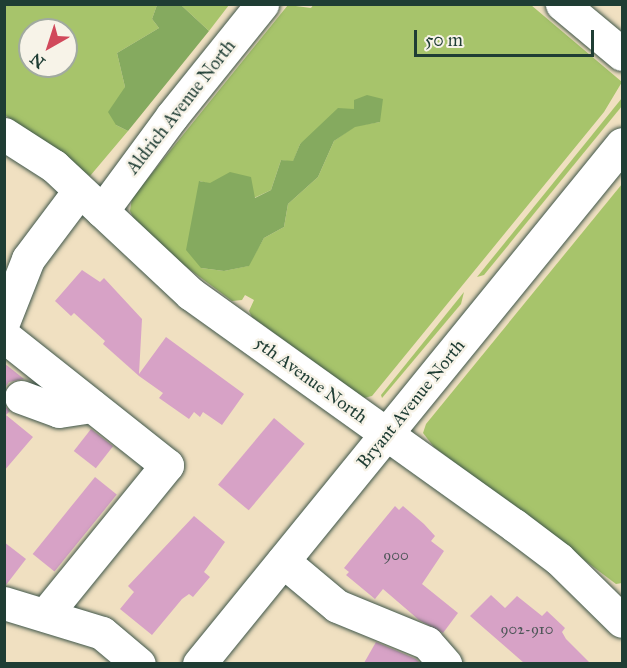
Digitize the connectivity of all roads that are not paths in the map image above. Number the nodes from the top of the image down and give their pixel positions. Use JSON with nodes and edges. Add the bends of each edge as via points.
{"nodes":[{"id":1,"x":262,"y":4,"type":"edge"},
{"id":2,"x":562,"y":4,"type":"edge"},
{"id":3,"x":622,"y":54,"type":"edge"},
{"id":4,"x":4,"y":134,"type":"edge"},
{"id":5,"x":622,"y":144,"type":"edge"},
{"id":6,"x":90,"y":201,"type":"junction"},
{"id":7,"x":4,"y":320,"type":"edge"},
{"id":8,"x":4,"y":336,"type":"edge"},
{"id":9,"x":21,"y":397,"type":"dead end"},
{"id":10,"x":92,"y":406,"type":"junction"},
{"id":11,"x":386,"y":434,"type":"junction"},
{"id":12,"x":284,"y":561,"type":"junction"},
{"id":13,"x":4,"y":603,"type":"edge"},
{"id":14,"x":45,"y":615,"type":"junction"},
{"id":15,"x":622,"y":621,"type":"edge"},
{"id":16,"x":139,"y":663,"type":"edge"},
{"id":17,"x":199,"y":663,"type":"edge"},
{"id":18,"x":445,"y":663,"type":"edge"}],
"edges":[{"from":1,"to":6,"type":"street","name":"Aldrich Avenue North","via":[[172,116]]},
{"from":2,"to":3,"type":"street"},
{"from":4,"to":6,"type":"street","name":"5th Avenue North","via":[[54,166]]},
{"from":5,"to":11,"type":"street","name":"Bryant Avenue North"},
{"from":6,"to":7,"type":"street","name":"Aldrich Avenue North","via":[[28,259]]},
{"from":6,"to":11,"type":"street","name":"5th Avenue North","via":[[192,294]]},
{"from":8,"to":10,"type":"street"},
{"from":9,"to":10,"type":"street","via":[[59,411]]},
{"from":10,"to":14,"type":"street","via":[[167,465]]},
{"from":11,"to":12,"type":"street","name":"Bryant Avenue North"},
{"from":11,"to":15,"type":"street","name":"5th Avenue North","via":[[559,559]]},
{"from":12,"to":17,"type":"street","name":"Bryant Avenue North"},
{"from":12,"to":18,"type":"street","via":[[337,606],[427,644]]},
{"from":13,"to":14,"type":"street"},
{"from":14,"to":16,"type":"street","via":[[102,633]]}]}
